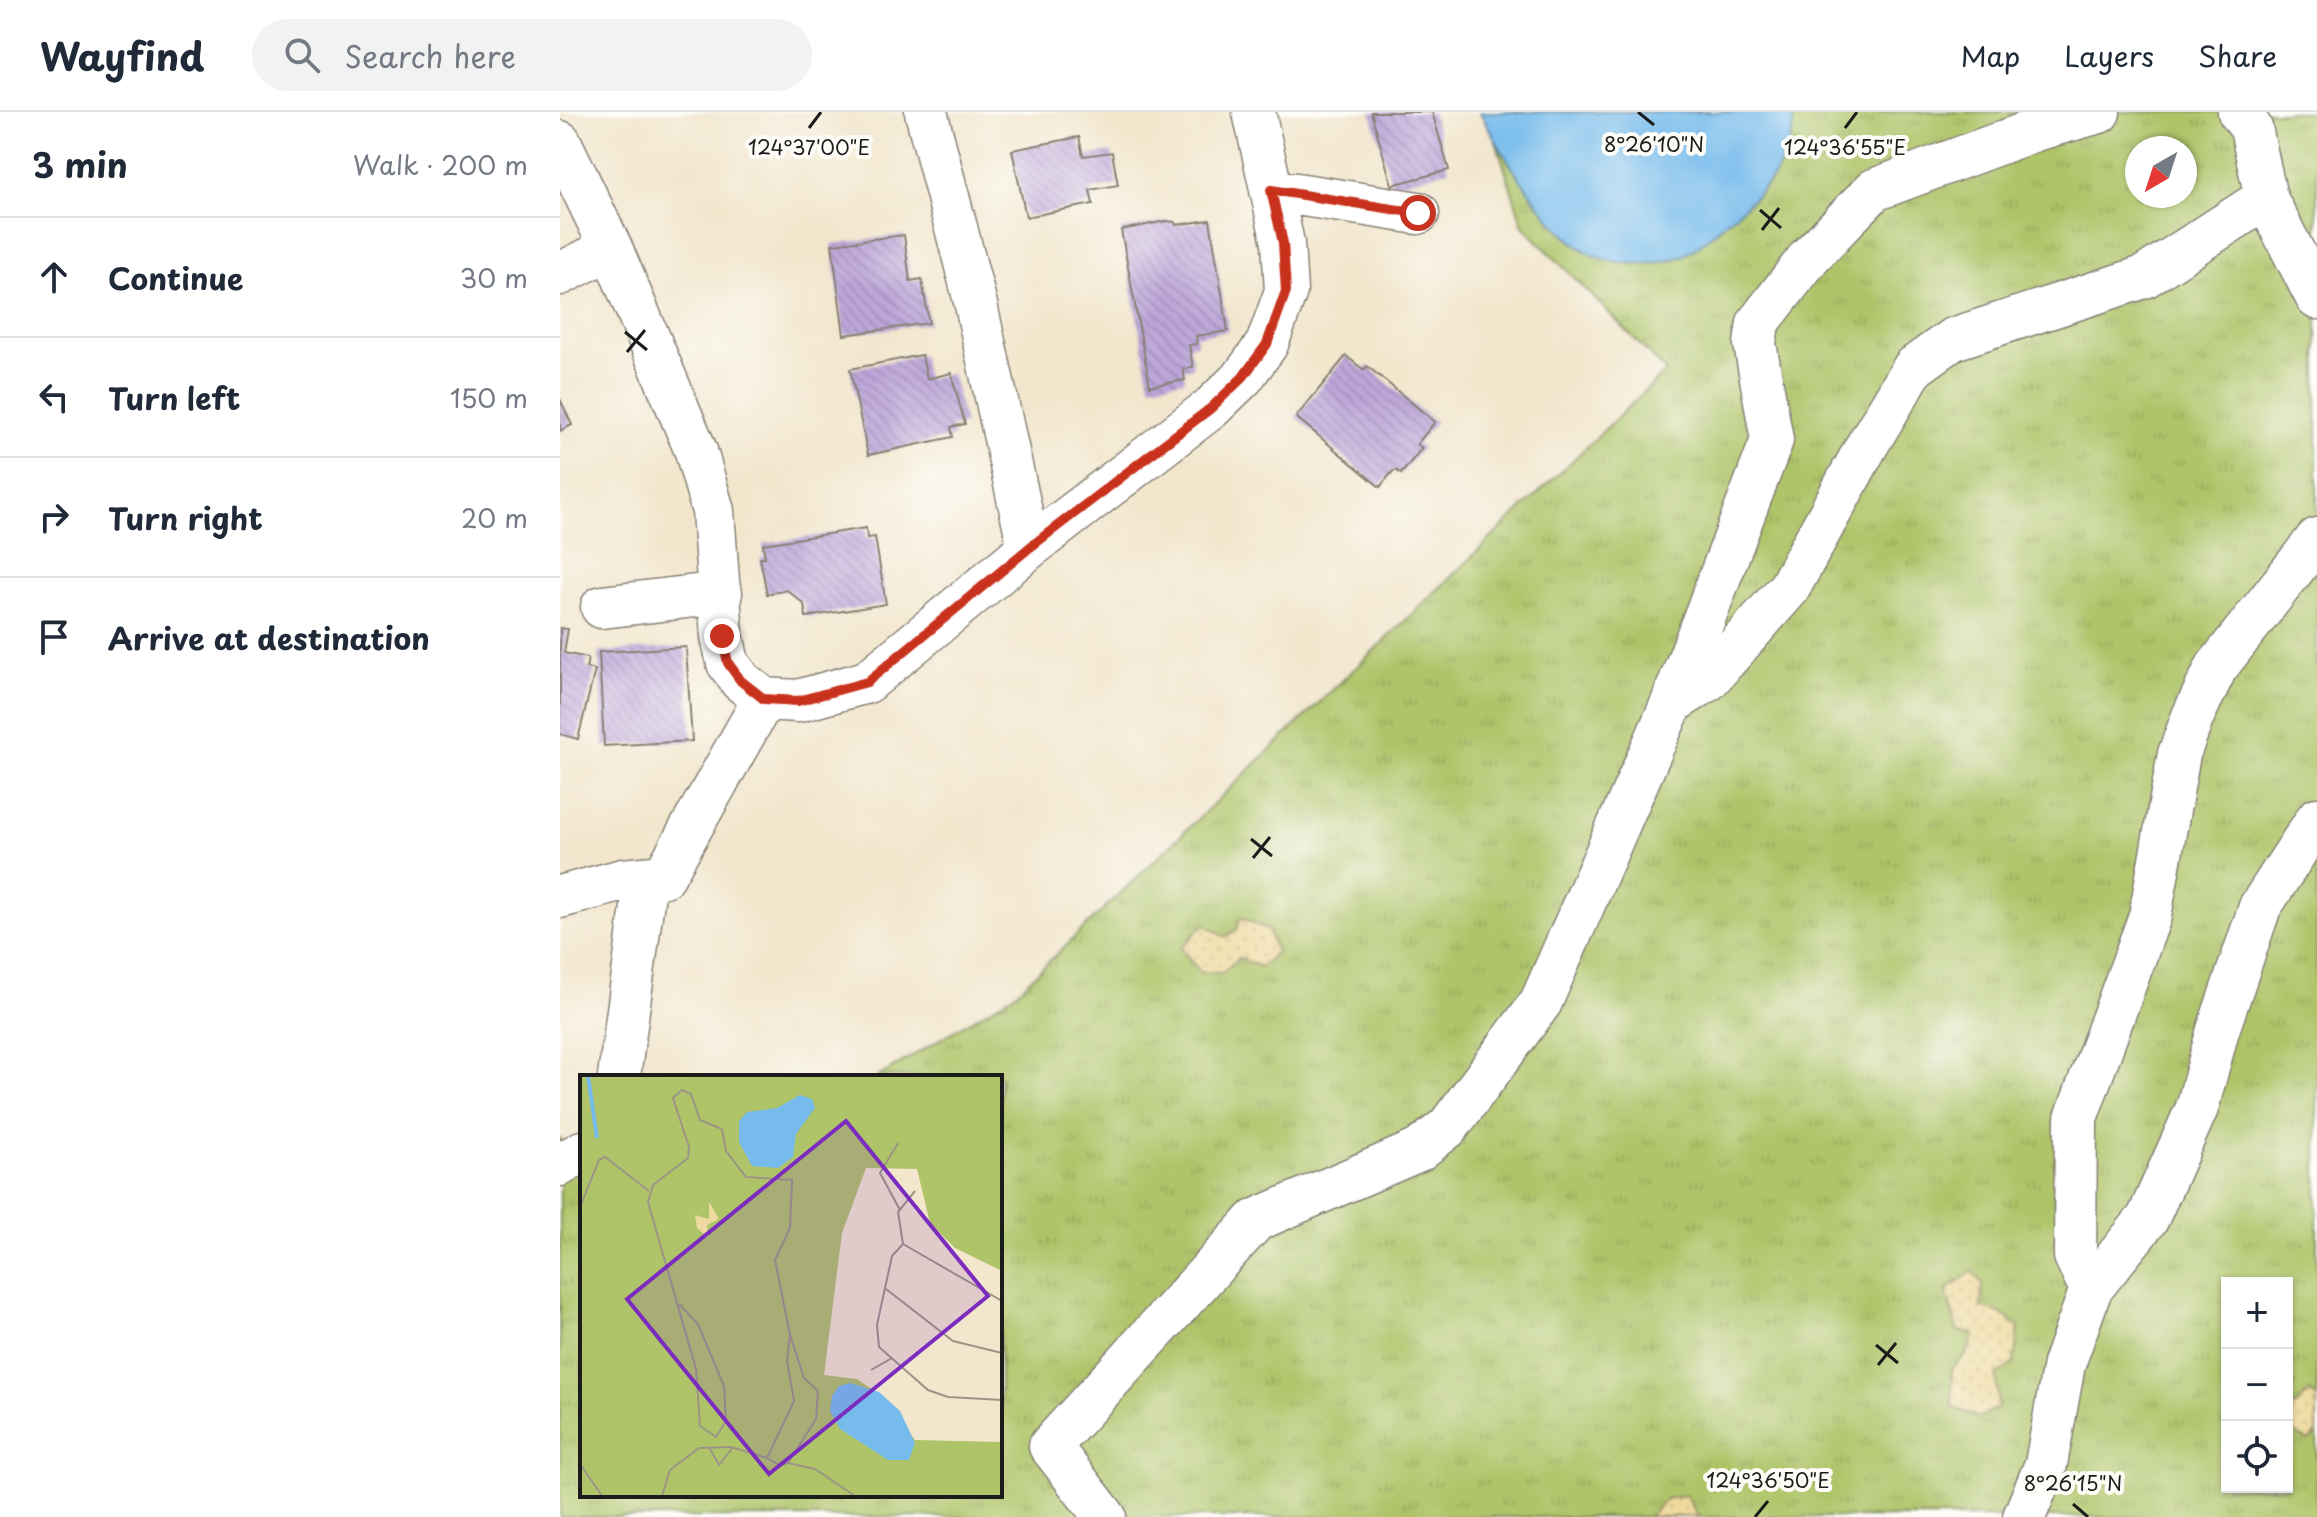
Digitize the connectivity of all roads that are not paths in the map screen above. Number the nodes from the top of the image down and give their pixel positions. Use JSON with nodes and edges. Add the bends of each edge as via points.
{"nodes":[{"id":1,"x":926,"y":112,"type":"edge"},
{"id":2,"x":1254,"y":112,"type":"edge"},
{"id":3,"x":2099,"y":112,"type":"edge"},
{"id":4,"x":2239,"y":112,"type":"edge"},
{"id":5,"x":560,"y":142,"type":"edge"},
{"id":6,"x":1271,"y":190,"type":"junction"},
{"id":7,"x":2266,"y":198,"type":"junction"},
{"id":8,"x":1418,"y":213,"type":"dead end"},
{"id":9,"x":611,"y":248,"type":"junction"},
{"id":10,"x":560,"y":274,"type":"edge"},
{"id":11,"x":2317,"y":298,"type":"edge"},
{"id":12,"x":2317,"y":539,"type":"edge"},
{"id":13,"x":1029,"y":548,"type":"junction"},
{"id":14,"x":721,"y":593,"type":"junction"},
{"id":15,"x":602,"y":607,"type":"dead end"},
{"id":16,"x":764,"y":699,"type":"junction"},
{"id":17,"x":1672,"y":703,"type":"junction"},
{"id":18,"x":2317,"y":819,"type":"edge"},
{"id":19,"x":646,"y":878,"type":"junction"},
{"id":20,"x":560,"y":897,"type":"edge"},
{"id":21,"x":619,"y":1075,"type":"edge"},
{"id":22,"x":580,"y":1153,"type":"edge"},
{"id":23,"x":560,"y":1165,"type":"edge"},
{"id":24,"x":2091,"y":1289,"type":"junction"},
{"id":25,"x":1105,"y":1517,"type":"edge"},
{"id":26,"x":2024,"y":1517,"type":"edge"}],
"edges":[{"from":1,"to":13,"type":"street","via":[[976,305]]},
{"from":2,"to":6,"type":"street"},
{"from":3,"to":17,"type":"street","via":[[1874,190],[1810,256],[1758,323],[1755,344],[1772,440]]},
{"from":4,"to":7,"type":"street","via":[[2251,128]]},
{"from":5,"to":9,"type":"street"},
{"from":6,"to":8,"type":"street"},
{"from":6,"to":13,"type":"street","via":[[1283,243],[1286,291],[1267,344],[1211,408]]},
{"from":7,"to":11,"type":"street"},
{"from":7,"to":17,"type":"street","via":[[2144,277],[1953,339],[1914,367],[1789,588],[1708,680]]},
{"from":9,"to":10,"type":"street"},
{"from":9,"to":14,"type":"street","via":[[696,451],[713,511]]},
{"from":12,"to":24,"type":"street","via":[[2216,668],[2179,754],[2150,916],[2076,1118],[2075,1256]]},
{"from":13,"to":16,"type":"street","via":[[867,682],[798,701]]},
{"from":14,"to":15,"type":"street"},
{"from":14,"to":16,"type":"street","via":[[728,663]]},
{"from":16,"to":19,"type":"street","via":[[664,876]]},
{"from":17,"to":25,"type":"street","via":[[1541,1002],[1448,1127],[1419,1150],[1256,1220],[1050,1446]]},
{"from":18,"to":24,"type":"street","via":[[2260,907],[2197,1108],[2148,1218]]},
{"from":19,"to":20,"type":"street"},
{"from":19,"to":21,"type":"street"},
{"from":22,"to":23,"type":"street"},
{"from":24,"to":26,"type":"street","via":[[2064,1364],[2046,1464]]}]}
